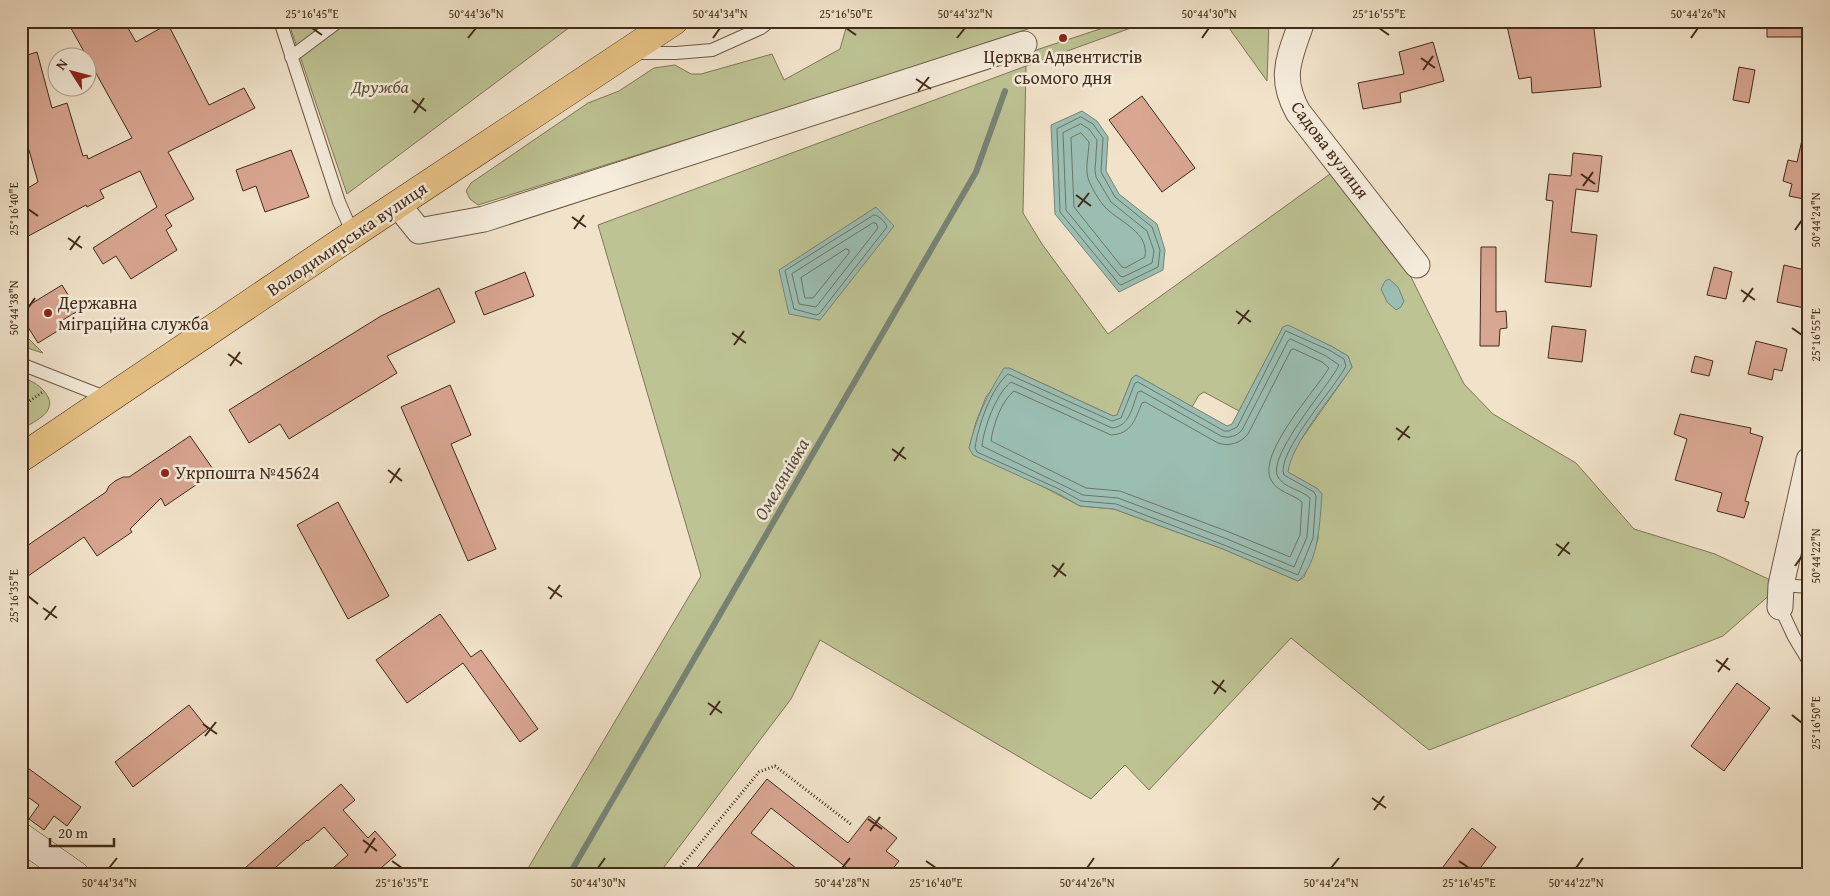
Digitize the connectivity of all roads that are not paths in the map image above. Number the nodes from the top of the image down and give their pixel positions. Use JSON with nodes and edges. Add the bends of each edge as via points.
{"nodes":[{"id":1,"x":280,"y":21,"type":"edge"},
{"id":2,"x":339,"y":21,"type":"edge"},
{"id":3,"x":674,"y":21,"type":"edge"},
{"id":4,"x":770,"y":21,"type":"edge"},
{"id":5,"x":1302,"y":21,"type":"edge"},
{"id":6,"x":1024,"y":44,"type":"dead end"},
{"id":7,"x":628,"y":53,"type":"junction"},
{"id":8,"x":291,"y":57,"type":"junction"},
{"id":9,"x":398,"y":205,"type":"junction"},
{"id":10,"x":353,"y":234,"type":"junction"},
{"id":11,"x":1417,"y":265,"type":"dead end"},
{"id":12,"x":21,"y":364,"type":"edge"},
{"id":13,"x":110,"y":399,"type":"junction"},
{"id":14,"x":21,"y":458,"type":"edge"},
{"id":15,"x":1809,"y":460,"type":"edge"},
{"id":16,"x":1809,"y":587,"type":"edge"},
{"id":17,"x":1781,"y":596,"type":"junction"},
{"id":18,"x":1809,"y":662,"type":"edge"},
{"id":19,"x":21,"y":837,"type":"edge"},
{"id":20,"x":75,"y":875,"type":"edge"}],
"edges":[{"from":1,"to":8,"type":"lane"},
{"from":2,"to":8,"type":"lane"},
{"from":3,"to":7,"type":"main road","name":"Володимирська вулиця"},
{"from":4,"to":7,"type":"lane","via":[[712,50]]},
{"from":5,"to":11,"type":"street","name":"Садова вулиця","via":[[1287,66],[1290,99]]},
{"from":6,"to":9,"type":"street","via":[[484,219],[419,231]]},
{"from":7,"to":9,"type":"main road","name":"Володимирська вулиця"},
{"from":8,"to":10,"type":"lane","via":[[339,202]]},
{"from":9,"to":10,"type":"main road","name":"Володимирська вулиця"},
{"from":10,"to":13,"type":"main road","name":"Володимирська вулиця"},
{"from":12,"to":13,"type":"lane"},
{"from":13,"to":14,"type":"main road","name":"Володимирська вулиця"},
{"from":15,"to":17,"type":"street"},
{"from":16,"to":17,"type":"lane"},
{"from":17,"to":18,"type":"lane","via":[[1794,637]]},
{"from":19,"to":20,"type":"street"}]}
